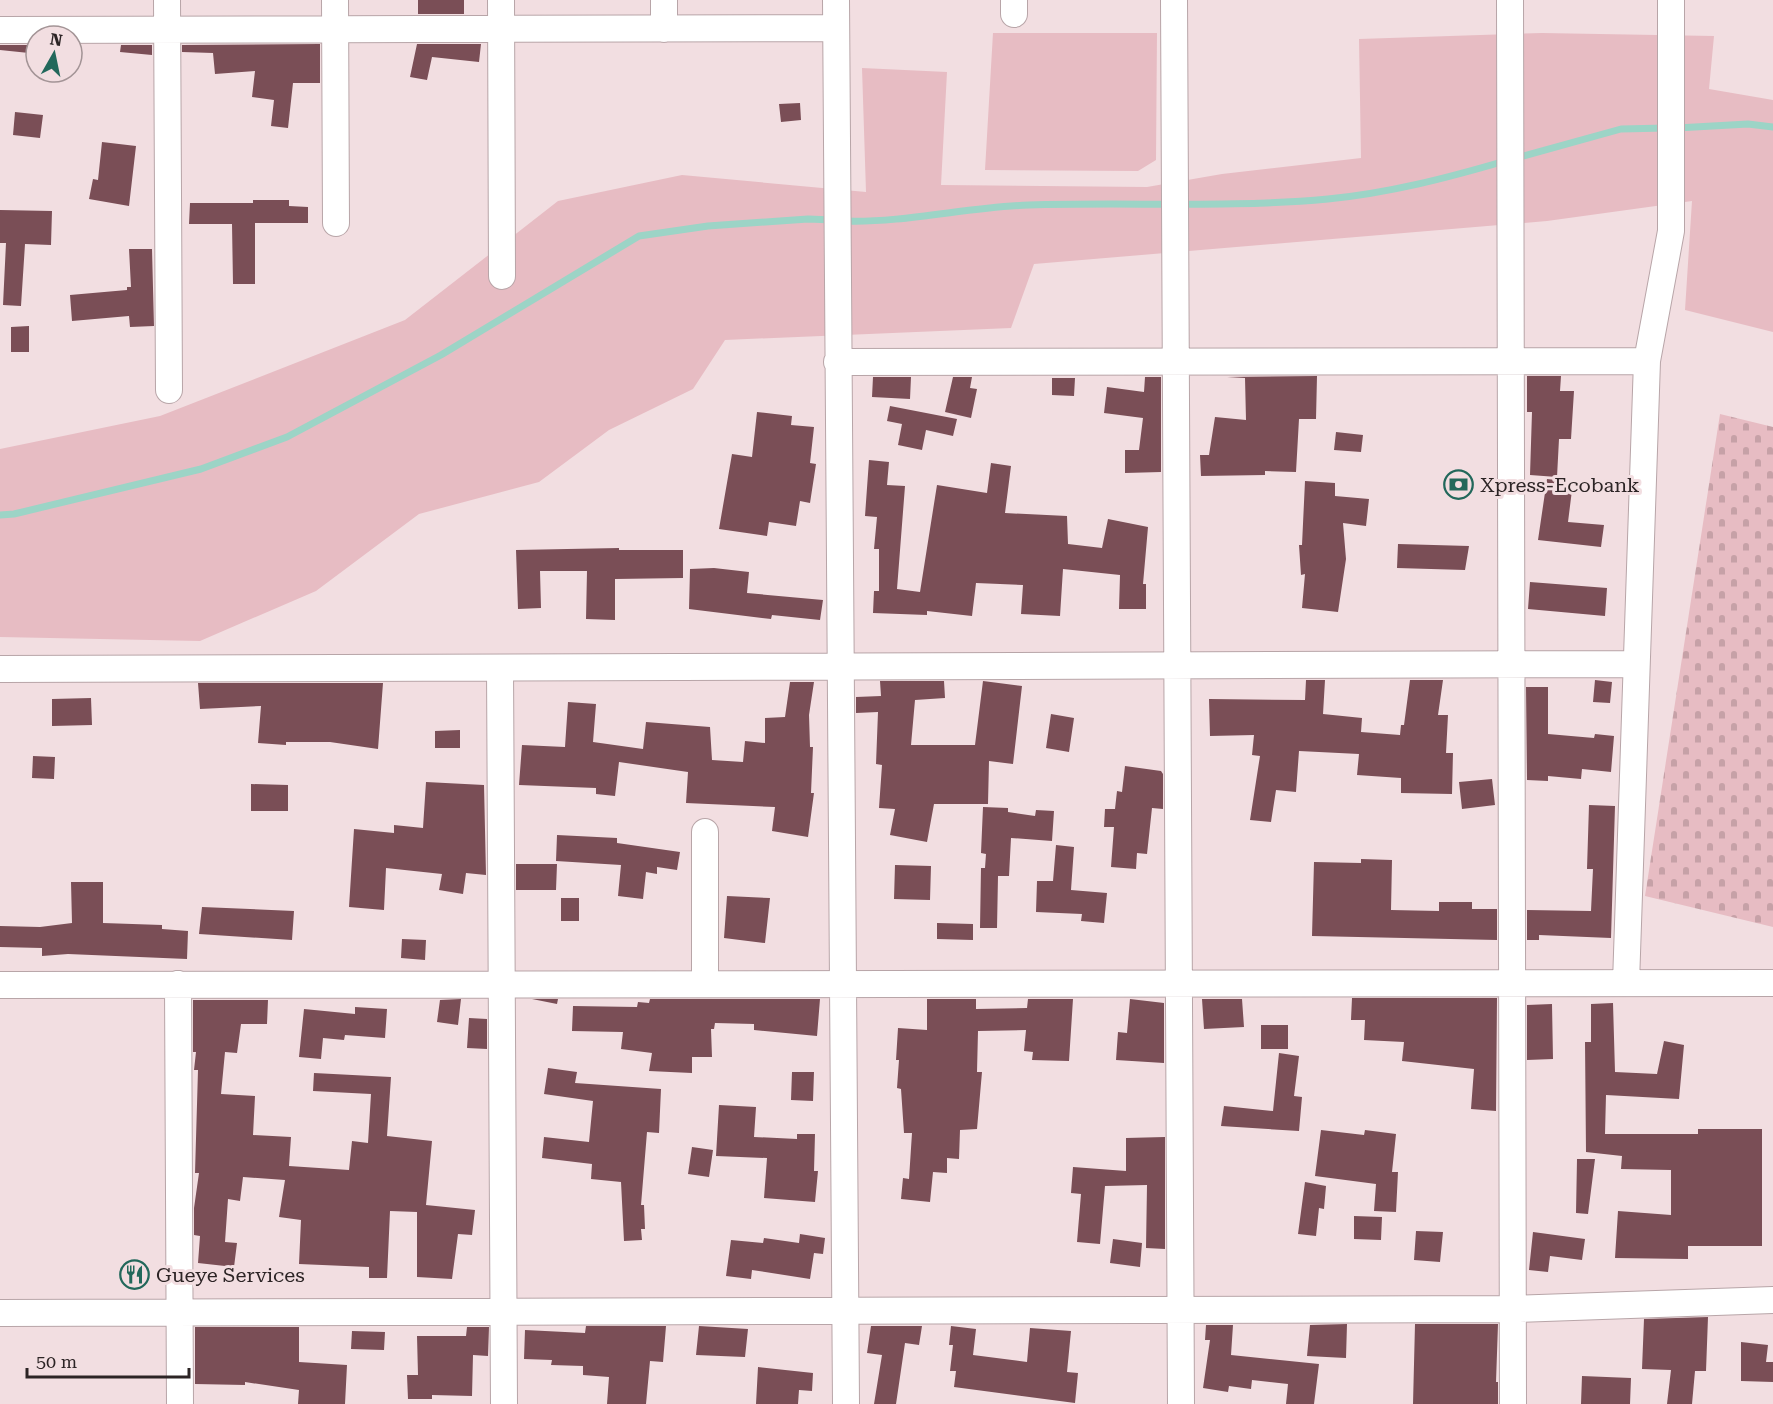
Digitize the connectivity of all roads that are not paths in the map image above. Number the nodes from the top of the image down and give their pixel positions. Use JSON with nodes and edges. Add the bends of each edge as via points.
{"nodes":[{"id":1,"x":167,"y":0,"type":"edge"},
{"id":2,"x":335,"y":0,"type":"edge"},
{"id":3,"x":501,"y":0,"type":"edge"},
{"id":4,"x":664,"y":0,"type":"edge"},
{"id":5,"x":836,"y":0,"type":"edge"},
{"id":6,"x":1174,"y":0,"type":"edge"},
{"id":7,"x":1510,"y":0,"type":"edge"},
{"id":8,"x":1671,"y":0,"type":"edge"},
{"id":9,"x":836,"y":28,"type":"junction"},
{"id":10,"x":336,"y":29,"type":"junction"},
{"id":11,"x":501,"y":29,"type":"junction"},
{"id":12,"x":664,"y":29,"type":"junction"},
{"id":13,"x":0,"y":30,"type":"edge"},
{"id":14,"x":167,"y":30,"type":"junction"},
{"id":15,"x":336,"y":223,"type":"dead end"},
{"id":16,"x":502,"y":276,"type":"dead end"},
{"id":17,"x":1176,"y":361,"type":"junction"},
{"id":18,"x":1512,"y":361,"type":"junction"},
{"id":19,"x":1647,"y":361,"type":"junction"},
{"id":20,"x":837,"y":362,"type":"junction"},
{"id":21,"x":169,"y":390,"type":"dead end"},
{"id":22,"x":1512,"y":664,"type":"junction"},
{"id":23,"x":1636,"y":664,"type":"junction"},
{"id":24,"x":840,"y":666,"type":"junction"},
{"id":25,"x":1177,"y":666,"type":"junction"},
{"id":26,"x":500,"y":668,"type":"junction"},
{"id":27,"x":0,"y":669,"type":"edge"},
{"id":28,"x":705,"y":832,"type":"dead end"},
{"id":29,"x":842,"y":982,"type":"junction"},
{"id":30,"x":705,"y":983,"type":"junction"},
{"id":31,"x":1179,"y":983,"type":"junction"},
{"id":32,"x":1513,"y":983,"type":"junction"},
{"id":33,"x":1626,"y":983,"type":"junction"},
{"id":34,"x":1773,"y":983,"type":"edge"},
{"id":35,"x":178,"y":984,"type":"junction"},
{"id":36,"x":501,"y":984,"type":"junction"},
{"id":37,"x":0,"y":985,"type":"edge"},
{"id":38,"x":1773,"y":1300,"type":"edge"},
{"id":39,"x":1513,"y":1309,"type":"junction"},
{"id":40,"x":1180,"y":1310,"type":"junction"},
{"id":41,"x":845,"y":1311,"type":"junction"},
{"id":42,"x":503,"y":1312,"type":"junction"},
{"id":43,"x":0,"y":1313,"type":"edge"},
{"id":44,"x":180,"y":1313,"type":"junction"},
{"id":45,"x":180,"y":1404,"type":"edge"},
{"id":46,"x":504,"y":1404,"type":"edge"},
{"id":47,"x":846,"y":1404,"type":"edge"},
{"id":48,"x":1181,"y":1404,"type":"edge"},
{"id":49,"x":1513,"y":1404,"type":"edge"}],
"edges":[{"from":1,"to":14,"type":"street"},
{"from":2,"to":10,"type":"street"},
{"from":3,"to":11,"type":"street"},
{"from":4,"to":12,"type":"street"},
{"from":5,"to":9,"type":"street"},
{"from":6,"to":17,"type":"street"},
{"from":7,"to":18,"type":"street"},
{"from":8,"to":19,"type":"street","via":[[1671,231]]},
{"from":9,"to":12,"type":"street"},
{"from":9,"to":20,"type":"street"},
{"from":10,"to":11,"type":"street"},
{"from":10,"to":14,"type":"street"},
{"from":10,"to":15,"type":"street"},
{"from":11,"to":12,"type":"street"},
{"from":11,"to":16,"type":"street"},
{"from":13,"to":14,"type":"street"},
{"from":14,"to":21,"type":"street"},
{"from":17,"to":18,"type":"street"},
{"from":17,"to":20,"type":"street"},
{"from":17,"to":25,"type":"street"},
{"from":18,"to":19,"type":"street"},
{"from":18,"to":22,"type":"street"},
{"from":19,"to":23,"type":"street"},
{"from":20,"to":24,"type":"street"},
{"from":22,"to":23,"type":"street"},
{"from":22,"to":25,"type":"street"},
{"from":22,"to":32,"type":"street"},
{"from":23,"to":33,"type":"street"},
{"from":24,"to":25,"type":"street"},
{"from":24,"to":26,"type":"street"},
{"from":24,"to":29,"type":"street"},
{"from":25,"to":31,"type":"street"},
{"from":26,"to":27,"type":"street"},
{"from":26,"to":36,"type":"street"},
{"from":28,"to":30,"type":"street"},
{"from":29,"to":30,"type":"street"},
{"from":29,"to":31,"type":"street"},
{"from":29,"to":41,"type":"street"},
{"from":30,"to":36,"type":"street"},
{"from":31,"to":32,"type":"street"},
{"from":31,"to":40,"type":"street"},
{"from":32,"to":33,"type":"street"},
{"from":32,"to":39,"type":"street"},
{"from":33,"to":34,"type":"street"},
{"from":35,"to":36,"type":"street"},
{"from":35,"to":37,"type":"street"},
{"from":35,"to":44,"type":"street"},
{"from":36,"to":42,"type":"street"},
{"from":38,"to":39,"type":"street"},
{"from":39,"to":40,"type":"street"},
{"from":39,"to":49,"type":"street"},
{"from":40,"to":41,"type":"street"},
{"from":40,"to":48,"type":"street"},
{"from":41,"to":42,"type":"street"},
{"from":41,"to":47,"type":"street"},
{"from":42,"to":44,"type":"street"},
{"from":42,"to":46,"type":"street"},
{"from":43,"to":44,"type":"street"},
{"from":44,"to":45,"type":"street"}]}
